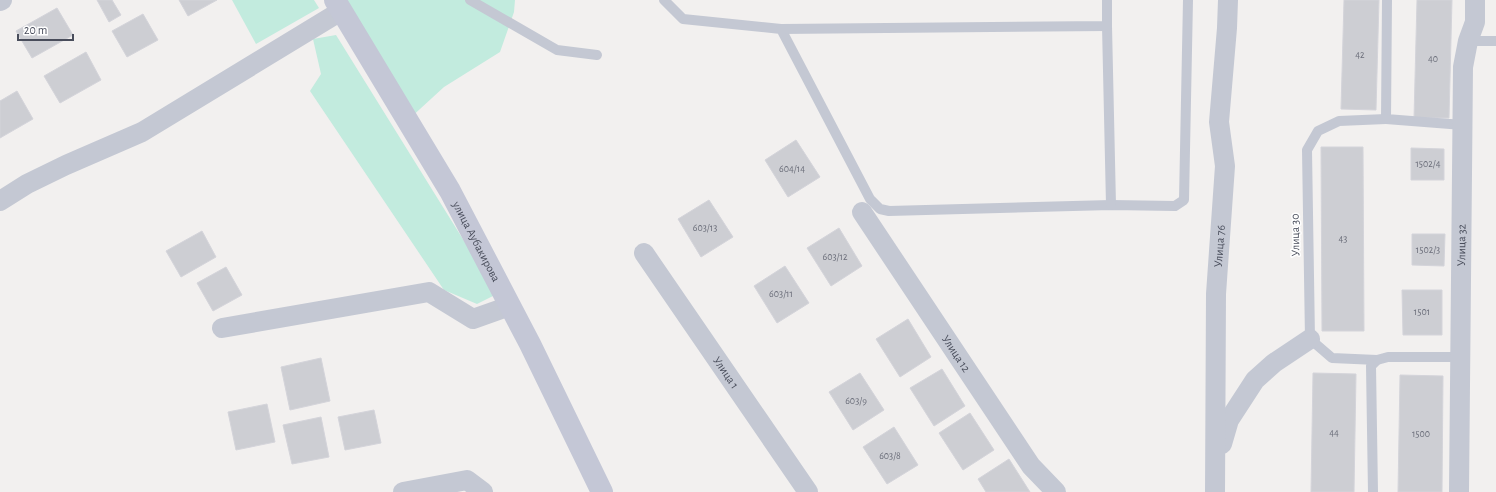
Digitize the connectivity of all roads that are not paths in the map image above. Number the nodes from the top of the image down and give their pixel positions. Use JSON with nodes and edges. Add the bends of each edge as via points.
{"nodes":[{"id":1,"x":470,"y":0,"type":"edge"},
{"id":2,"x":664,"y":0,"type":"edge"},
{"id":3,"x":1107,"y":0,"type":"edge"},
{"id":4,"x":1188,"y":0,"type":"edge"},
{"id":5,"x":1228,"y":0,"type":"edge"},
{"id":6,"x":1387,"y":0,"type":"edge"},
{"id":7,"x":1476,"y":0,"type":"edge"},
{"id":8,"x":338,"y":5,"type":"edge"},
{"id":9,"x":1107,"y":26,"type":"junction"},
{"id":10,"x":781,"y":29,"type":"junction"},
{"id":11,"x":1468,"y":41,"type":"junction"},
{"id":12,"x":1496,"y":42,"type":"edge"},
{"id":13,"x":597,"y":55,"type":"dead end"},
{"id":14,"x":1386,"y":119,"type":"junction"},
{"id":15,"x":1463,"y":124,"type":"junction"},
{"id":16,"x":0,"y":200,"type":"edge"},
{"id":17,"x":1111,"y":205,"type":"junction"},
{"id":18,"x":862,"y":212,"type":"dead end"},
{"id":19,"x":644,"y":253,"type":"dead end"},
{"id":20,"x":510,"y":306,"type":"junction"},
{"id":21,"x":222,"y":328,"type":"dead end"},
{"id":22,"x":1310,"y":339,"type":"junction"},
{"id":23,"x":1460,"y":357,"type":"junction"},
{"id":24,"x":1377,"y":360,"type":"junction"},
{"id":25,"x":1215,"y":466,"type":"junction"},
{"id":26,"x":403,"y":492,"type":"edge"},
{"id":27,"x":483,"y":492,"type":"edge"},
{"id":28,"x":602,"y":492,"type":"edge"},
{"id":29,"x":808,"y":492,"type":"edge"},
{"id":30,"x":1056,"y":492,"type":"edge"},
{"id":31,"x":1215,"y":492,"type":"edge"},
{"id":32,"x":1373,"y":492,"type":"edge"},
{"id":33,"x":1459,"y":492,"type":"edge"}],
"edges":[{"from":1,"to":13,"type":"lane","via":[[557,50]]},
{"from":2,"to":10,"type":"lane","via":[[683,19]]},
{"from":3,"to":9,"type":"lane"},
{"from":4,"to":17,"type":"lane","via":[[1184,200],[1175,206]]},
{"from":5,"to":25,"type":"street","name":"Улица 76","via":[[1219,122],[1225,166],[1216,294]]},
{"from":6,"to":14,"type":"lane"},
{"from":7,"to":11,"type":"street","name":"Улица 32","via":[[1475,22]]},
{"from":8,"to":16,"type":"street","via":[[142,132],[66,165]]},
{"from":8,"to":20,"type":"main road","name":"улица Аубакирова","via":[[450,191]]},
{"from":9,"to":10,"type":"lane"},
{"from":9,"to":17,"type":"lane"},
{"from":10,"to":17,"type":"lane","via":[[870,199],[880,209],[889,211]]},
{"from":11,"to":12,"type":"lane"},
{"from":11,"to":15,"type":"street","name":"Улица 32","via":[[1464,67]]},
{"from":14,"to":15,"type":"lane","name":"Улица 30"},
{"from":14,"to":22,"type":"lane","name":"Улица 30","via":[[1339,121],[1318,131],[1307,150]]},
{"from":15,"to":23,"type":"street","name":"Улица 32"},
{"from":18,"to":30,"type":"street","name":"Улица 12","via":[[1031,466]]},
{"from":19,"to":29,"type":"street","name":"Улица 1"},
{"from":20,"to":21,"type":"street","via":[[473,319],[429,292]]},
{"from":20,"to":28,"type":"main road","name":"улица Аубакирова"},
{"from":22,"to":24,"type":"lane","via":[[1332,358]]},
{"from":22,"to":25,"type":"street","via":[[1274,363],[1255,380],[1229,420]]},
{"from":23,"to":24,"type":"lane","via":[[1388,357]]},
{"from":23,"to":33,"type":"street","name":"Улица 32"},
{"from":24,"to":32,"type":"lane","via":[[1372,366]]},
{"from":25,"to":31,"type":"street","name":"Улица 76"},
{"from":26,"to":27,"type":"street","via":[[467,480]]}]}
